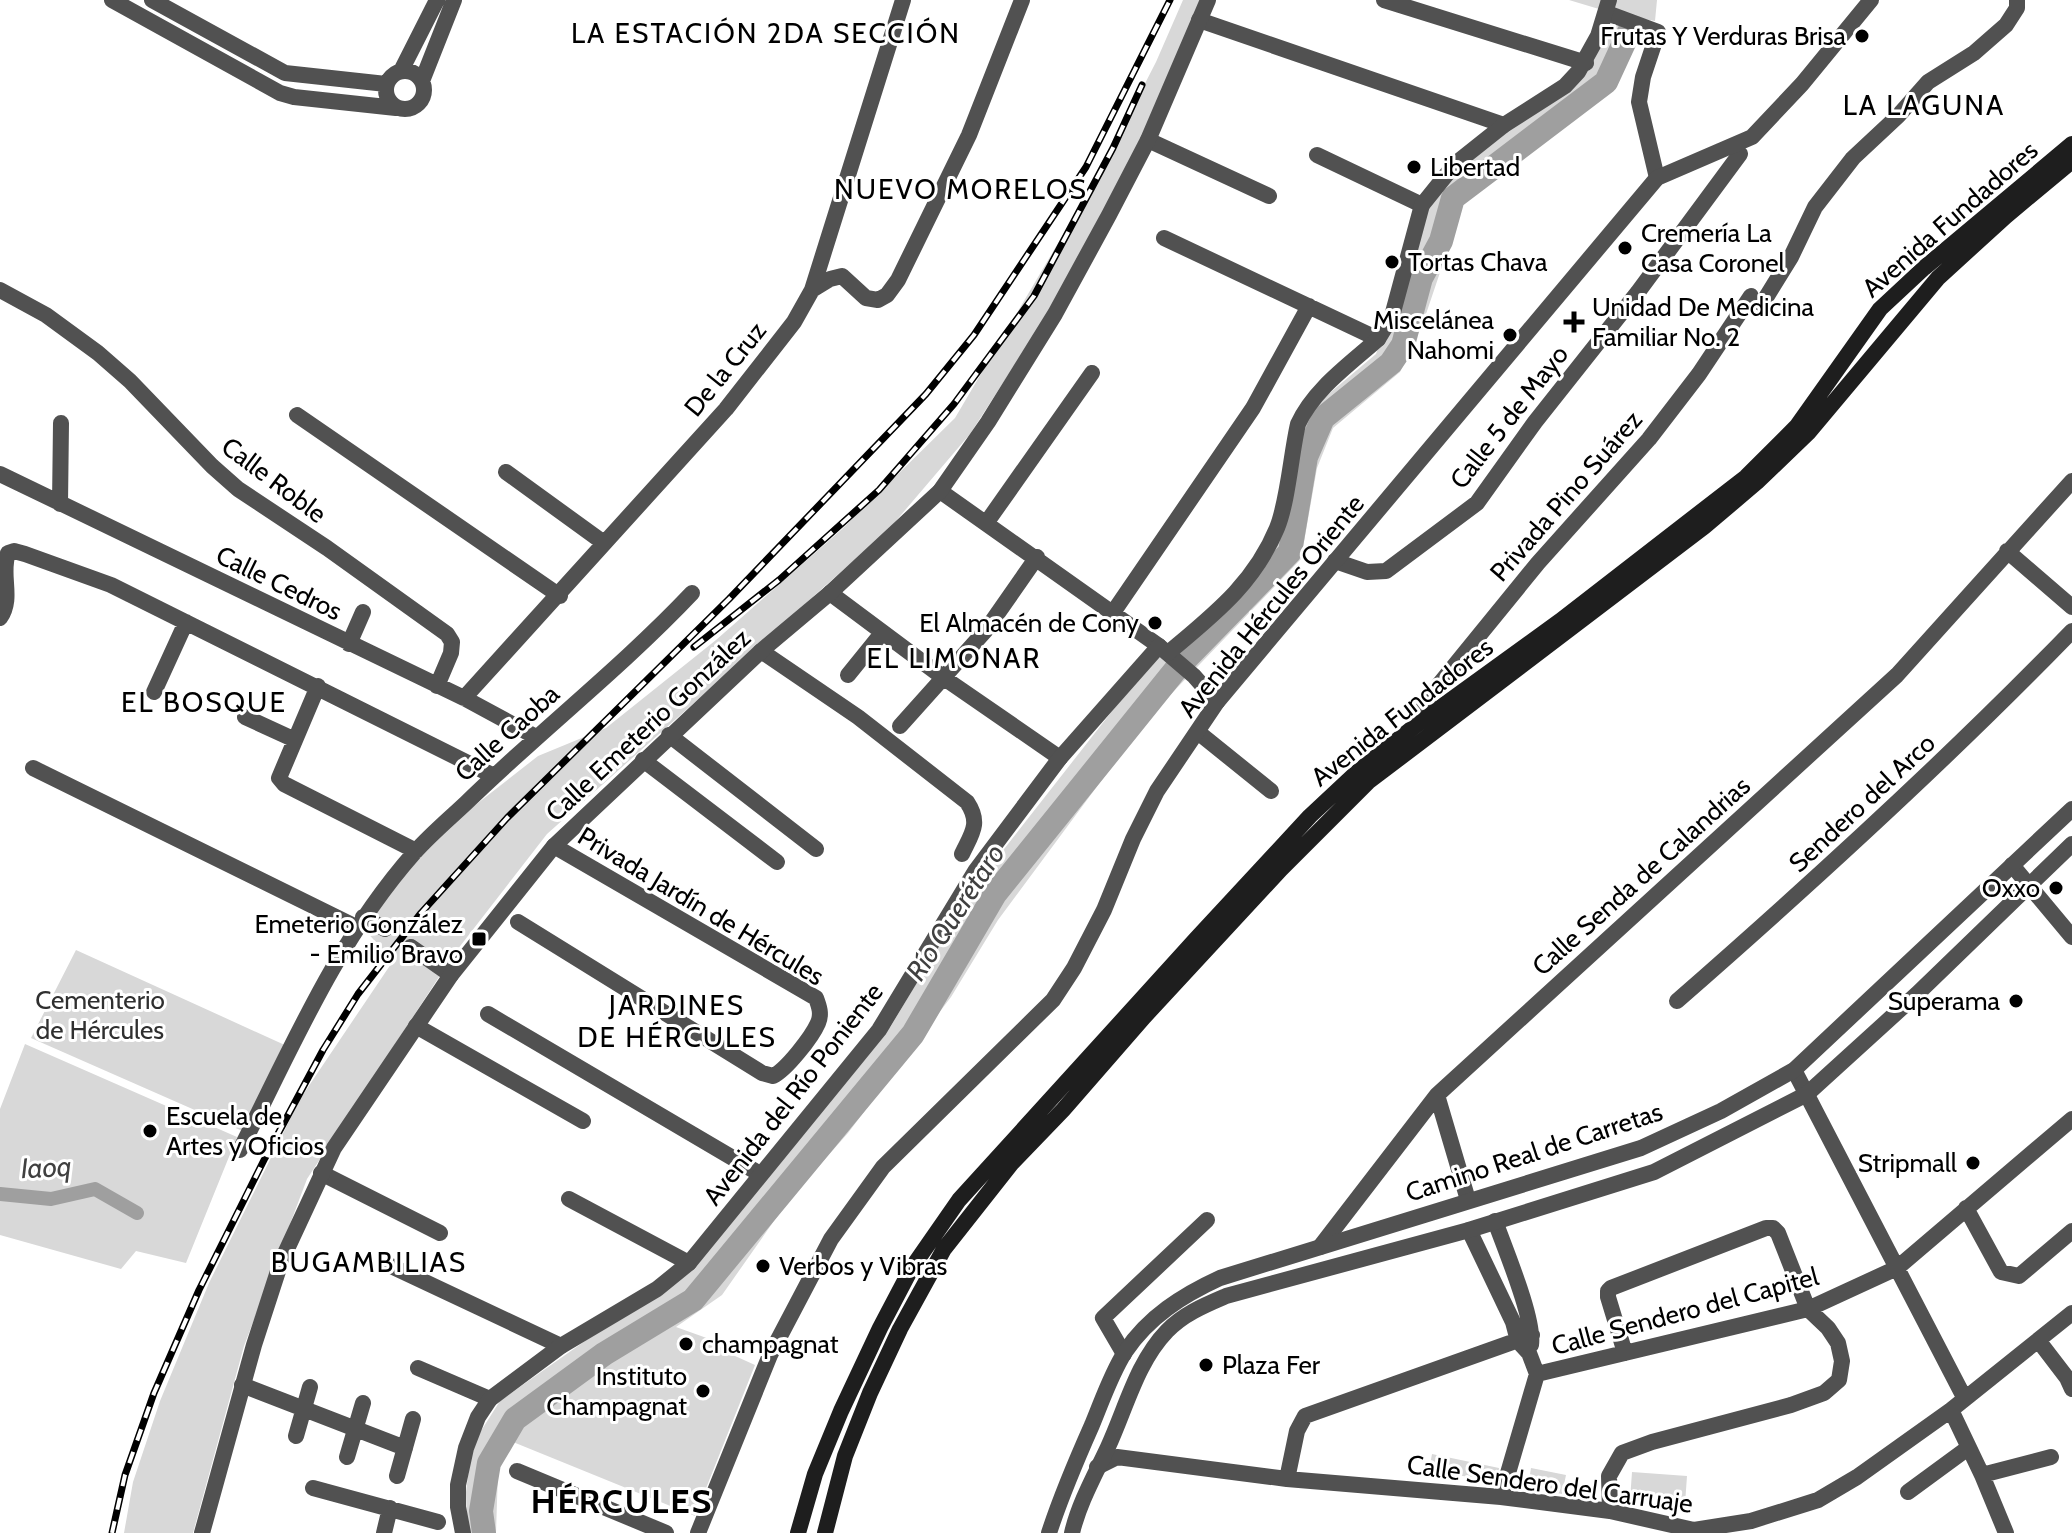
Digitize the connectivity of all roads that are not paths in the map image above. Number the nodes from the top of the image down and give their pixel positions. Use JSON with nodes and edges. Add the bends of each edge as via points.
{"nodes":[{"id":1,"x":112,"y":0,"type":"edge"},
{"id":2,"x":152,"y":0,"type":"edge"},
{"id":3,"x":437,"y":0,"type":"edge"},
{"id":4,"x":454,"y":0,"type":"edge"},
{"id":5,"x":903,"y":0,"type":"edge"},
{"id":6,"x":1022,"y":0,"type":"edge"},
{"id":7,"x":1208,"y":0,"type":"edge"},
{"id":8,"x":1384,"y":0,"type":"edge"},
{"id":9,"x":1871,"y":0,"type":"edge"},
{"id":10,"x":2017,"y":0,"type":"edge"},
{"id":11,"x":1608,"y":6,"type":"edge"},
{"id":12,"x":1199,"y":20,"type":"junction"},
{"id":13,"x":1586,"y":63,"type":"junction"},
{"id":14,"x":401,"y":71,"type":"junction"},
{"id":15,"x":422,"y":81,"type":"junction"},
{"id":16,"x":386,"y":84,"type":"junction"},
{"id":17,"x":396,"y":108,"type":"junction"},
{"id":18,"x":1504,"y":125,"type":"junction"},
{"id":19,"x":1148,"y":140,"type":"junction"},
{"id":20,"x":2072,"y":144,"type":"edge"},
{"id":21,"x":1740,"y":154,"type":"dead end"},
{"id":22,"x":1317,"y":155,"type":"dead end"},
{"id":23,"x":2072,"y":161,"type":"edge"},
{"id":24,"x":1657,"y":178,"type":"junction"},
{"id":25,"x":1269,"y":196,"type":"dead end"},
{"id":26,"x":1422,"y":205,"type":"junction"},
{"id":27,"x":1164,"y":238,"type":"dead end"},
{"id":28,"x":0,"y":290,"type":"edge"},
{"id":29,"x":812,"y":290,"type":"junction"},
{"id":30,"x":1309,"y":306,"type":"junction"},
{"id":31,"x":1378,"y":339,"type":"junction"},
{"id":32,"x":1092,"y":373,"type":"dead end"},
{"id":33,"x":297,"y":415,"type":"dead end"},
{"id":34,"x":61,"y":423,"type":"dead end"},
{"id":35,"x":506,"y":472,"type":"dead end"},
{"id":36,"x":0,"y":474,"type":"edge"},
{"id":37,"x":2071,"y":483,"type":"edge"},
{"id":38,"x":940,"y":491,"type":"junction"},
{"id":39,"x":60,"y":504,"type":"junction"},
{"id":40,"x":987,"y":522,"type":"junction"},
{"id":41,"x":604,"y":543,"type":"junction"},
{"id":42,"x":2007,"y":551,"type":"junction"},
{"id":43,"x":1037,"y":557,"type":"junction"},
{"id":44,"x":1335,"y":561,"type":"junction"},
{"id":45,"x":692,"y":593,"type":"dead end"},
{"id":46,"x":830,"y":593,"type":"junction"},
{"id":47,"x":560,"y":596,"type":"junction"},
{"id":48,"x":2072,"y":607,"type":"edge"},
{"id":49,"x":363,"y":612,"type":"dead end"},
{"id":50,"x":1112,"y":614,"type":"junction"},
{"id":51,"x":0,"y":618,"type":"edge"},
{"id":52,"x":186,"y":622,"type":"junction"},
{"id":53,"x":2072,"y":631,"type":"edge"},
{"id":54,"x":882,"y":633,"type":"junction"},
{"id":55,"x":349,"y":644,"type":"junction"},
{"id":56,"x":761,"y":651,"type":"junction"},
{"id":57,"x":1168,"y":653,"type":"junction"},
{"id":58,"x":848,"y":675,"type":"dead end"},
{"id":59,"x":944,"y":678,"type":"junction"},
{"id":60,"x":318,"y":686,"type":"junction"},
{"id":61,"x":437,"y":686,"type":"junction"},
{"id":62,"x":154,"y":692,"type":"dead end"},
{"id":63,"x":464,"y":698,"type":"junction"},
{"id":64,"x":1217,"y":702,"type":"junction"},
{"id":65,"x":245,"y":717,"type":"dead end"},
{"id":66,"x":900,"y":726,"type":"dead end"},
{"id":67,"x":1420,"y":732,"type":"junction"},
{"id":68,"x":1199,"y":733,"type":"junction"},
{"id":69,"x":669,"y":735,"type":"junction"},
{"id":70,"x":536,"y":737,"type":"junction"},
{"id":71,"x":293,"y":739,"type":"junction"},
{"id":72,"x":1060,"y":758,"type":"junction"},
{"id":73,"x":643,"y":760,"type":"junction"},
{"id":74,"x":33,"y":768,"type":"dead end"},
{"id":75,"x":494,"y":776,"type":"junction"},
{"id":76,"x":1271,"y":791,"type":"dead end"},
{"id":77,"x":2072,"y":809,"type":"edge"},
{"id":78,"x":2072,"y":844,"type":"edge"},
{"id":79,"x":554,"y":846,"type":"junction"},
{"id":80,"x":816,"y":849,"type":"dead end"},
{"id":81,"x":416,"y":851,"type":"junction"},
{"id":82,"x":962,"y":854,"type":"dead end"},
{"id":83,"x":777,"y":862,"type":"dead end"},
{"id":84,"x":2012,"y":865,"type":"junction"},
{"id":85,"x":2030,"y":886,"type":"junction"},
{"id":86,"x":360,"y":922,"type":"junction"},
{"id":87,"x":518,"y":922,"type":"dead end"},
{"id":88,"x":385,"y":929,"type":"tunnel mouth"},
{"id":89,"x":2072,"y":937,"type":"edge"},
{"id":90,"x":411,"y":947,"type":"tunnel mouth"},
{"id":91,"x":451,"y":975,"type":"junction"},
{"id":92,"x":1677,"y":1001,"type":"dead end"},
{"id":93,"x":488,"y":1014,"type":"dead end"},
{"id":94,"x":416,"y":1026,"type":"junction"},
{"id":95,"x":1794,"y":1070,"type":"junction"},
{"id":96,"x":1807,"y":1094,"type":"junction"},
{"id":97,"x":1437,"y":1095,"type":"junction"},
{"id":98,"x":2072,"y":1119,"type":"edge"},
{"id":99,"x":583,"y":1121,"type":"dead end"},
{"id":100,"x":240,"y":1150,"type":"dead end"},
{"id":101,"x":321,"y":1173,"type":"junction"},
{"id":102,"x":760,"y":1174,"type":"junction"},
{"id":103,"x":569,"y":1199,"type":"dead end"},
{"id":104,"x":1468,"y":1200,"type":"junction"},
{"id":105,"x":1966,"y":1208,"type":"junction"},
{"id":106,"x":1207,"y":1220,"type":"dead end"},
{"id":107,"x":1495,"y":1221,"type":"junction"},
{"id":108,"x":1469,"y":1230,"type":"junction"},
{"id":109,"x":2072,"y":1231,"type":"edge"},
{"id":110,"x":440,"y":1233,"type":"dead end"},
{"id":111,"x":1320,"y":1247,"type":"junction"},
{"id":112,"x":689,"y":1263,"type":"junction"},
{"id":113,"x":391,"y":1266,"type":"dead end"},
{"id":114,"x":1897,"y":1268,"type":"junction"},
{"id":115,"x":1808,"y":1309,"type":"junction"},
{"id":116,"x":2072,"y":1313,"type":"edge"},
{"id":117,"x":2038,"y":1340,"type":"junction"},
{"id":118,"x":1527,"y":1343,"type":"junction"},
{"id":119,"x":561,"y":1346,"type":"junction"},
{"id":120,"x":1625,"y":1353,"type":"junction"},
{"id":121,"x":1124,"y":1354,"type":"junction"},
{"id":122,"x":418,"y":1368,"type":"dead end"},
{"id":123,"x":1537,"y":1374,"type":"junction"},
{"id":124,"x":242,"y":1385,"type":"junction"},
{"id":125,"x":310,"y":1387,"type":"dead end"},
{"id":126,"x":2072,"y":1389,"type":"edge"},
{"id":127,"x":490,"y":1399,"type":"junction"},
{"id":128,"x":1965,"y":1399,"type":"junction"},
{"id":129,"x":363,"y":1403,"type":"dead end"},
{"id":130,"x":304,"y":1410,"type":"junction"},
{"id":131,"x":1951,"y":1410,"type":"junction"},
{"id":132,"x":413,"y":1419,"type":"dead end"},
{"id":133,"x":355,"y":1430,"type":"junction"},
{"id":134,"x":296,"y":1436,"type":"dead end"},
{"id":135,"x":1083,"y":1444,"type":"junction"},
{"id":136,"x":405,"y":1448,"type":"junction"},
{"id":137,"x":1107,"y":1448,"type":"junction"},
{"id":138,"x":1968,"y":1448,"type":"junction"},
{"id":139,"x":347,"y":1457,"type":"dead end"},
{"id":140,"x":2051,"y":1457,"type":"dead end"},
{"id":141,"x":1097,"y":1467,"type":"junction"},
{"id":142,"x":517,"y":1471,"type":"dead end"},
{"id":143,"x":1982,"y":1475,"type":"junction"},
{"id":144,"x":397,"y":1476,"type":"dead end"},
{"id":145,"x":1077,"y":1477,"type":"junction"},
{"id":146,"x":1287,"y":1479,"type":"junction"},
{"id":147,"x":313,"y":1488,"type":"dead end"},
{"id":148,"x":1063,"y":1490,"type":"junction"},
{"id":149,"x":1908,"y":1492,"type":"dead end"},
{"id":150,"x":1501,"y":1497,"type":"junction"},
{"id":151,"x":1084,"y":1499,"type":"junction"},
{"id":152,"x":390,"y":1508,"type":"junction"},
{"id":153,"x":1610,"y":1511,"type":"junction"},
{"id":154,"x":438,"y":1522,"type":"dead end"},
{"id":155,"x":1692,"y":1531,"type":"edge"},
{"id":156,"x":202,"y":1533,"type":"edge"},
{"id":157,"x":384,"y":1533,"type":"edge"},
{"id":158,"x":463,"y":1533,"type":"edge"},
{"id":159,"x":666,"y":1533,"type":"edge"},
{"id":160,"x":698,"y":1533,"type":"edge"},
{"id":161,"x":798,"y":1533,"type":"edge"},
{"id":162,"x":825,"y":1533,"type":"edge"},
{"id":163,"x":1049,"y":1533,"type":"edge"},
{"id":164,"x":1072,"y":1533,"type":"edge"},
{"id":165,"x":2006,"y":1533,"type":"edge"}],
"edges":[{"from":1,"to":17,"type":"street","via":[[280,93]]},
{"from":2,"to":16,"type":"street","via":[[285,73]]},
{"from":3,"to":14,"type":"street"},
{"from":4,"to":15,"type":"street"},
{"from":5,"to":29,"type":"street","name":"De la Cruz"},
{"from":6,"to":29,"type":"street","via":[[969,135],[898,280],[878,300],[866,298],[842,276]]},
{"from":7,"to":12,"type":"street","name":"Calle Emeterio González"},
{"from":8,"to":13,"type":"street"},
{"from":9,"to":24,"type":"street","name":"Avenida Hércules Oriente","via":[[1752,137]]},
{"from":10,"to":67,"type":"street","name":"Privada Pino Suárez","via":[[2006,25],[1928,82],[1853,158],[1815,207],[1791,257],[1649,439],[1428,698]]},
{"from":11,"to":13,"type":"street","name":"Avenida del Río Poniente"},
{"from":11,"to":24,"type":"street","via":[[1658,32],[1639,102]]},
{"from":12,"to":18,"type":"street"},
{"from":12,"to":19,"type":"street","name":"Calle Emeterio González"},
{"from":13,"to":18,"type":"street","name":"Avenida del Río Poniente","via":[[1565,86]]},
{"from":14,"to":15,"type":"street","via":[[417,74]]},
{"from":14,"to":16,"type":"street"},
{"from":15,"to":17,"type":"street","via":[[422,100],[415,107]]},
{"from":16,"to":17,"type":"street","via":[[389,102]]},
{"from":18,"to":26,"type":"street","name":"Avenida del Río Poniente","via":[[1455,164]]},
{"from":19,"to":25,"type":"street"},
{"from":19,"to":38,"type":"street","name":"Calle Emeterio González","via":[[1055,314]]},
{"from":20,"to":67,"type":"main road","name":"Avenida Fundadores","via":[[1880,309],[1797,426],[1746,477]]},
{"from":21,"to":44,"type":"street","name":"Calle 5 de Mayo","via":[[1477,503],[1386,571],[1367,572]]},
{"from":22,"to":26,"type":"street"},
{"from":23,"to":67,"type":"main road","name":"Avenida Fundadores","via":[[1938,278],[1808,433],[1757,482],[1704,527]]},
{"from":24,"to":44,"type":"street","name":"Avenida Hércules Oriente"},
{"from":26,"to":31,"type":"street","name":"Avenida del Río Poniente","via":[[1392,316]]},
{"from":27,"to":30,"type":"street"},
{"from":28,"to":61,"type":"street","name":"Calle Roble","via":[[98,353],[238,489],[447,634],[451,653]]},
{"from":29,"to":41,"type":"street","name":"De la Cruz","via":[[794,322],[726,409]]},
{"from":30,"to":31,"type":"street"},
{"from":30,"to":50,"type":"street","via":[[1253,408]]},
{"from":31,"to":57,"type":"street","name":"Avenida del Río Poniente","via":[[1304,411],[1290,455],[1278,527],[1247,582]]},
{"from":32,"to":40,"type":"street"},
{"from":33,"to":47,"type":"street"},
{"from":34,"to":39,"type":"street"},
{"from":35,"to":41,"type":"street"},
{"from":36,"to":39,"type":"street","name":"Calle Cedros"},
{"from":37,"to":42,"type":"street","name":"Calle Senda de Calandrias"},
{"from":38,"to":40,"type":"street"},
{"from":38,"to":46,"type":"street","name":"Calle Emeterio González"},
{"from":39,"to":55,"type":"street","name":"Calle Cedros"},
{"from":40,"to":43,"type":"street"},
{"from":41,"to":47,"type":"street","name":"De la Cruz"},
{"from":42,"to":48,"type":"street"},
{"from":42,"to":97,"type":"street","name":"Calle Senda de Calandrias","via":[[1897,675]]},
{"from":43,"to":50,"type":"street"},
{"from":43,"to":59,"type":"street","via":[[986,630]]},
{"from":44,"to":64,"type":"street","name":"Avenida Hércules Oriente"},
{"from":45,"to":70,"type":"street","name":"Calle Caoba","via":[[634,652]]},
{"from":46,"to":54,"type":"street"},
{"from":46,"to":56,"type":"street","name":"Calle Emeterio González"},
{"from":47,"to":63,"type":"street","name":"De la Cruz"},
{"from":49,"to":55,"type":"street"},
{"from":50,"to":57,"type":"street"},
{"from":51,"to":52,"type":"street","via":[[7,606],[2,563],[14,551],[111,585]]},
{"from":52,"to":60,"type":"street"},
{"from":52,"to":62,"type":"street"},
{"from":53,"to":92,"type":"street","name":"Sendero del Arco","via":[[1835,862]]},
{"from":54,"to":58,"type":"street"},
{"from":54,"to":59,"type":"street"},
{"from":55,"to":61,"type":"street","name":"Calle Cedros"},
{"from":56,"to":69,"type":"street","name":"Calle Emeterio González"},
{"from":56,"to":82,"type":"street","via":[[858,717],[967,802],[975,824]]},
{"from":57,"to":64,"type":"street"},
{"from":57,"to":72,"type":"street","name":"Avenida del Río Poniente"},
{"from":59,"to":66,"type":"street"},
{"from":59,"to":72,"type":"street"},
{"from":60,"to":71,"type":"street"},
{"from":60,"to":75,"type":"street"},
{"from":61,"to":63,"type":"street","name":"Calle Cedros"},
{"from":63,"to":70,"type":"street","name":"Calle Cedros"},
{"from":64,"to":68,"type":"street","name":"Avenida Hércules Oriente"},
{"from":65,"to":71,"type":"street"},
{"from":67,"to":161,"type":"main road","name":"Avenida Fundadores","via":[[1356,773],[1310,816],[959,1200],[911,1269],[880,1328],[815,1474]]},
{"from":67,"to":162,"type":"main road","name":"Avenida Fundadores","via":[[1281,869],[1144,1017],[1011,1164],[944,1249],[870,1393],[845,1456]]},
{"from":68,"to":76,"type":"street"},
{"from":68,"to":160,"type":"street","name":"Avenida Hércules Oriente","via":[[1157,791],[1104,910],[1053,1000],[883,1167],[831,1239],[770,1355]]},
{"from":69,"to":73,"type":"street","name":"Calle Emeterio González"},
{"from":69,"to":80,"type":"street"},
{"from":70,"to":75,"type":"street","name":"Calle Caoba"},
{"from":71,"to":81,"type":"street","via":[[280,771],[284,784]]},
{"from":72,"to":102,"type":"street","name":"Avenida del Río Poniente","via":[[976,870],[879,1030]]},
{"from":73,"to":79,"type":"street","name":"Calle Emeterio González"},
{"from":73,"to":83,"type":"street"},
{"from":74,"to":86,"type":"street"},
{"from":75,"to":81,"type":"street","name":"Calle Caoba"},
{"from":77,"to":84,"type":"street","name":"Camino Real de Carretas"},
{"from":78,"to":85,"type":"street","name":"Camino Real de Carretas"},
{"from":79,"to":87,"type":"street","name":"Privada Jardín de Hércules","via":[[816,998],[821,1008],[818,1023],[782,1072],[762,1073]]},
{"from":79,"to":91,"type":"street","name":"Calle Emeterio González"},
{"from":81,"to":86,"type":"street","name":"Calle Caoba"},
{"from":84,"to":85,"type":"street"},
{"from":84,"to":95,"type":"street","name":"Camino Real de Carretas"},
{"from":85,"to":89,"type":"street"},
{"from":85,"to":96,"type":"street","name":"Camino Real de Carretas"},
{"from":86,"to":88,"type":"street"},
{"from":86,"to":100,"type":"street","name":"Calle Caoba"},
{"from":90,"to":91,"type":"street"},
{"from":91,"to":94,"type":"street","name":"Calle Emeterio González"},
{"from":93,"to":102,"type":"street"},
{"from":94,"to":99,"type":"street"},
{"from":94,"to":101,"type":"street","name":"Calle Emeterio González"},
{"from":95,"to":96,"type":"street"},
{"from":95,"to":104,"type":"street","name":"Camino Real de Carretas","via":[[1641,1148]]},
{"from":96,"to":107,"type":"street","name":"Camino Real de Carretas","via":[[1654,1172]]},
{"from":96,"to":114,"type":"street"},
{"from":97,"to":104,"type":"street"},
{"from":97,"to":111,"type":"street","name":"Calle Senda de Calandrias"},
{"from":98,"to":105,"type":"street","name":"Calle Sendero del Capitel"},
{"from":101,"to":110,"type":"street"},
{"from":101,"to":124,"type":"street","name":"Calle Emeterio González","via":[[281,1262]]},
{"from":102,"to":112,"type":"street","name":"Avenida del Río Poniente"},
{"from":103,"to":112,"type":"street"},
{"from":104,"to":111,"type":"street","name":"Camino Real de Carretas"},
{"from":105,"to":109,"type":"street","via":[[2001,1272],[2011,1276],[2019,1276]]},
{"from":105,"to":114,"type":"street","name":"Calle Sendero del Capitel"},
{"from":106,"to":121,"type":"street","via":[[1103,1318]]},
{"from":107,"to":108,"type":"street","name":"Camino Real de Carretas"},
{"from":107,"to":118,"type":"street"},
{"from":108,"to":118,"type":"street"},
{"from":108,"to":137,"type":"street","name":"Camino Real de Carretas","via":[[1226,1296],[1199,1308],[1167,1331],[1151,1353]]},
{"from":111,"to":121,"type":"street","name":"Camino Real de Carretas","via":[[1191,1292],[1143,1330]]},
{"from":112,"to":119,"type":"street","name":"Avenida del Río Poniente","via":[[657,1289]]},
{"from":113,"to":119,"type":"street"},
{"from":114,"to":115,"type":"street","name":"Calle Sendero del Capitel"},
{"from":114,"to":128,"type":"street"},
{"from":115,"to":120,"type":"street","name":"Calle Sendero del Capitel"},
{"from":115,"to":120,"type":"street","via":[[1778,1233],[1766,1228],[1611,1288],[1608,1297]]},
{"from":115,"to":153,"type":"street","via":[[1838,1343],[1839,1380],[1824,1393],[1791,1405],[1622,1453],[1609,1476]]},
{"from":116,"to":117,"type":"street","name":"Calle Sendero del Carruaje"},
{"from":117,"to":126,"type":"street"},
{"from":117,"to":128,"type":"street","name":"Calle Sendero del Carruaje"},
{"from":118,"to":123,"type":"street"},
{"from":118,"to":146,"type":"street","via":[[1305,1416]]},
{"from":119,"to":127,"type":"street","name":"Avenida del Río Poniente"},
{"from":120,"to":123,"type":"street","name":"Calle Sendero del Capitel"},
{"from":121,"to":135,"type":"street","name":"Camino Real de Carretas"},
{"from":122,"to":127,"type":"street"},
{"from":123,"to":150,"type":"street"},
{"from":124,"to":130,"type":"street"},
{"from":124,"to":156,"type":"street","name":"Calle Emeterio González"},
{"from":125,"to":130,"type":"street"},
{"from":127,"to":158,"type":"street","name":"Avenida del Río Poniente","via":[[466,1448],[458,1496]]},
{"from":128,"to":131,"type":"street","name":"Calle Sendero del Carruaje"},
{"from":129,"to":133,"type":"street"},
{"from":130,"to":133,"type":"street"},
{"from":130,"to":134,"type":"street"},
{"from":131,"to":138,"type":"street"},
{"from":131,"to":155,"type":"street","name":"Calle Sendero del Carruaje","via":[[1818,1500],[1751,1521]]},
{"from":132,"to":136,"type":"street"},
{"from":133,"to":136,"type":"street"},
{"from":133,"to":139,"type":"street"},
{"from":135,"to":137,"type":"street","via":[[1093,1459]]},
{"from":135,"to":148,"type":"street","name":"Camino Real de Carretas"},
{"from":136,"to":144,"type":"street"},
{"from":137,"to":141,"type":"street","name":"Camino Real de Carretas"},
{"from":138,"to":143,"type":"street"},
{"from":138,"to":149,"type":"street"},
{"from":140,"to":143,"type":"street"},
{"from":141,"to":145,"type":"street","name":"Calle Sendero del Carruaje"},
{"from":141,"to":146,"type":"street","name":"Calle Sendero del Carruaje","via":[[1117,1457]]},
{"from":141,"to":151,"type":"street","name":"Camino Real de Carretas"},
{"from":142,"to":159,"type":"street"},
{"from":143,"to":165,"type":"street"},
{"from":145,"to":148,"type":"street","name":"Calle Sendero del Carruaje"},
{"from":145,"to":151,"type":"street","via":[[1085,1481]]},
{"from":146,"to":150,"type":"street","name":"Calle Sendero del Carruaje"},
{"from":147,"to":152,"type":"street"},
{"from":148,"to":163,"type":"street","name":"Camino Real de Carretas"},
{"from":150,"to":153,"type":"street","name":"Calle Sendero del Carruaje"},
{"from":151,"to":164,"type":"street","name":"Camino Real de Carretas"},
{"from":152,"to":154,"type":"street"},
{"from":152,"to":157,"type":"street"},
{"from":153,"to":155,"type":"street","name":"Calle Sendero del Carruaje"}]}
